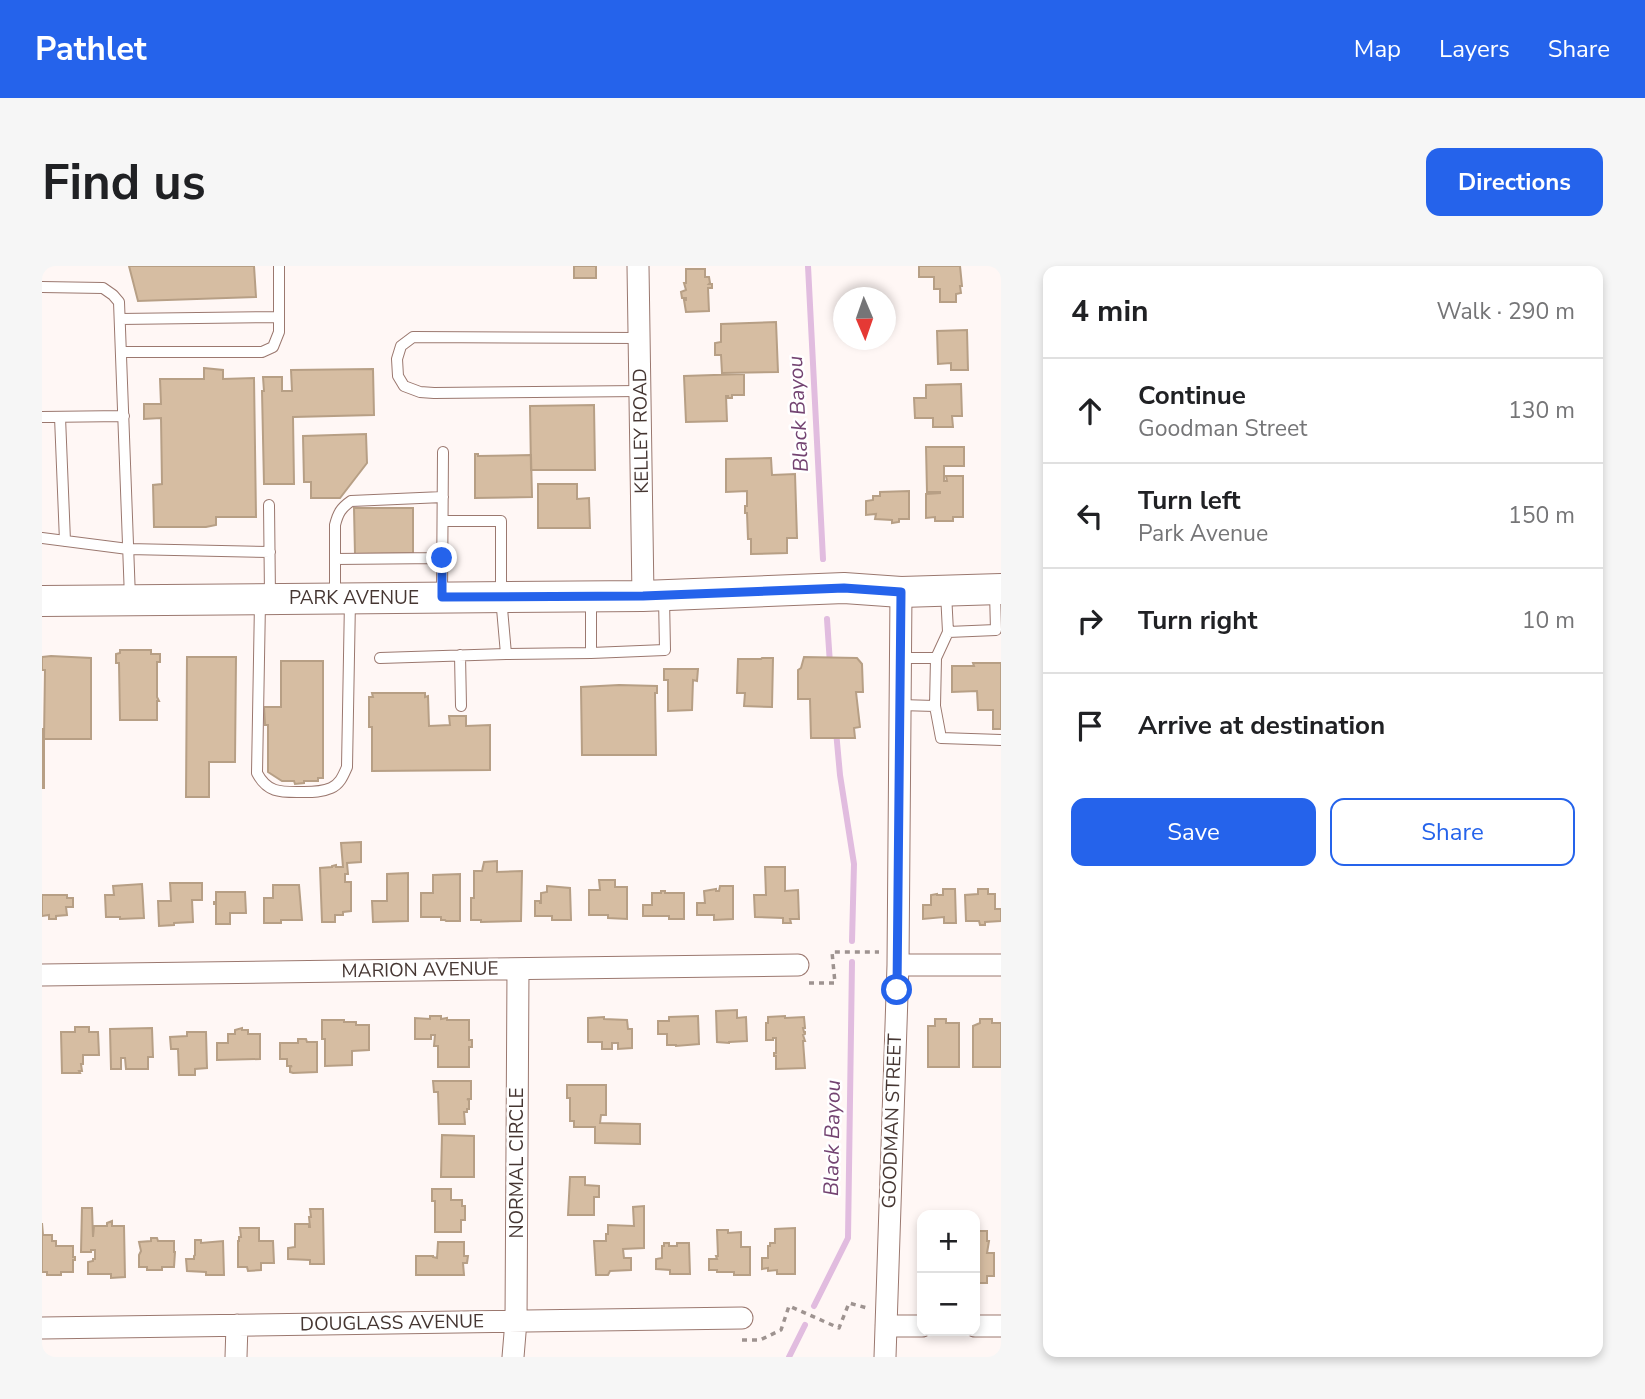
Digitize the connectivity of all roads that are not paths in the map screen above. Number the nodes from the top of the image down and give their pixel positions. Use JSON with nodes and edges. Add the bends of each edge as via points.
{"nodes":[{"id":1,"x":279,"y":266,"type":"edge"},
{"id":2,"x":638,"y":266,"type":"edge"},
{"id":3,"x":42,"y":287,"type":"edge"},
{"id":4,"x":279,"y":317,"type":"junction"},
{"id":5,"x":120,"y":319,"type":"junction"},
{"id":6,"x":639,"y":338,"type":"junction"},
{"id":7,"x":121,"y":352,"type":"junction"},
{"id":8,"x":640,"y":391,"type":"junction"},
{"id":9,"x":124,"y":416,"type":"junction"},
{"id":10,"x":42,"y":417,"type":"edge"},
{"id":11,"x":60,"y":417,"type":"junction"},
{"id":12,"x":443,"y":452,"type":"dead end"},
{"id":13,"x":443,"y":497,"type":"junction"},
{"id":14,"x":269,"y":505,"type":"dead end"},
{"id":15,"x":443,"y":521,"type":"junction"},
{"id":16,"x":42,"y":538,"type":"edge"},
{"id":17,"x":65,"y":541,"type":"junction"},
{"id":18,"x":128,"y":549,"type":"junction"},
{"id":19,"x":270,"y":552,"type":"junction"},
{"id":20,"x":442,"y":558,"type":"junction"},
{"id":21,"x":335,"y":559,"type":"junction"},
{"id":22,"x":998,"y":589,"type":"edge"},
{"id":23,"x":946,"y":591,"type":"junction"},
{"id":24,"x":901,"y":592,"type":"junction"},
{"id":25,"x":654,"y":595,"type":"junction"},
{"id":26,"x":591,"y":596,"type":"junction"},
{"id":27,"x":442,"y":597,"type":"junction"},
{"id":28,"x":501,"y":597,"type":"junction"},
{"id":29,"x":343,"y":598,"type":"junction"},
{"id":30,"x":265,"y":599,"type":"junction"},
{"id":31,"x":130,"y":600,"type":"junction"},
{"id":32,"x":42,"y":601,"type":"edge"},
{"id":33,"x":998,"y":630,"type":"edge"},
{"id":34,"x":948,"y":632,"type":"junction"},
{"id":35,"x":591,"y":653,"type":"junction"},
{"id":36,"x":506,"y":654,"type":"junction"},
{"id":37,"x":460,"y":655,"type":"junction"},
{"id":38,"x":380,"y":658,"type":"dead end"},
{"id":39,"x":900,"y":658,"type":"junction"},
{"id":40,"x":936,"y":658,"type":"junction"},
{"id":41,"x":900,"y":705,"type":"junction"},
{"id":42,"x":461,"y":706,"type":"dead end"},
{"id":43,"x":935,"y":706,"type":"junction"},
{"id":44,"x":1001,"y":740,"type":"edge"},
{"id":45,"x":889,"y":964,"type":"junction"},
{"id":46,"x":798,"y":965,"type":"road end"},
{"id":47,"x":1001,"y":965,"type":"edge"},
{"id":48,"x":518,"y":969,"type":"junction"},
{"id":49,"x":42,"y":975,"type":"edge"},
{"id":50,"x":742,"y":1318,"type":"road end"},
{"id":51,"x":886,"y":1319,"type":"junction"},
{"id":52,"x":516,"y":1321,"type":"junction"},
{"id":53,"x":237,"y":1325,"type":"junction"},
{"id":54,"x":917,"y":1325,"type":"edge"},
{"id":55,"x":980,"y":1326,"type":"edge"},
{"id":56,"x":1001,"y":1326,"type":"edge"},
{"id":57,"x":42,"y":1328,"type":"edge"},
{"id":58,"x":236,"y":1357,"type":"edge"},
{"id":59,"x":513,"y":1357,"type":"edge"},
{"id":60,"x":885,"y":1357,"type":"edge"}],
"edges":[{"from":1,"to":4,"type":"lane"},
{"from":2,"to":6,"type":"street","name":"KELLEY ROAD"},
{"from":3,"to":5,"type":"lane","via":[[103,288],[119,302]]},
{"from":4,"to":5,"type":"lane"},
{"from":4,"to":7,"type":"lane","via":[[272,347],[262,352]]},
{"from":5,"to":7,"type":"lane"},
{"from":6,"to":8,"type":"street","name":"KELLEY ROAD"},
{"from":6,"to":8,"type":"lane","via":[[413,337],[401,346],[397,359],[404,386],[420,392]]},
{"from":7,"to":9,"type":"lane"},
{"from":8,"to":25,"type":"street","name":"KELLEY ROAD"},
{"from":9,"to":11,"type":"lane"},
{"from":9,"to":18,"type":"lane"},
{"from":10,"to":11,"type":"lane"},
{"from":11,"to":17,"type":"lane"},
{"from":12,"to":13,"type":"lane"},
{"from":13,"to":15,"type":"lane"},
{"from":13,"to":21,"type":"lane","via":[[386,503],[351,500],[342,507],[335,526]]},
{"from":14,"to":19,"type":"lane"},
{"from":15,"to":20,"type":"lane"},
{"from":15,"to":28,"type":"lane","via":[[501,521]]},
{"from":16,"to":17,"type":"lane"},
{"from":17,"to":18,"type":"lane"},
{"from":18,"to":19,"type":"lane"},
{"from":18,"to":31,"type":"lane"},
{"from":19,"to":30,"type":"lane"},
{"from":20,"to":21,"type":"lane"},
{"from":20,"to":27,"type":"lane"},
{"from":21,"to":29,"type":"lane"},
{"from":22,"to":23,"type":"main road","name":"PARK AVENUE"},
{"from":22,"to":33,"type":"lane"},
{"from":23,"to":24,"type":"main road","name":"PARK AVENUE"},
{"from":23,"to":34,"type":"lane"},
{"from":24,"to":25,"type":"main road","name":"PARK AVENUE","via":[[844,588]]},
{"from":24,"to":39,"type":"street","name":"GOODMAN STREET"},
{"from":25,"to":26,"type":"main road","name":"PARK AVENUE"},
{"from":25,"to":35,"type":"lane","via":[[665,650]]},
{"from":26,"to":28,"type":"main road","name":"PARK AVENUE"},
{"from":26,"to":35,"type":"lane"},
{"from":27,"to":28,"type":"main road","name":"PARK AVENUE"},
{"from":27,"to":29,"type":"main road","name":"PARK AVENUE"},
{"from":28,"to":36,"type":"lane"},
{"from":29,"to":30,"type":"main road","name":"PARK AVENUE"},
{"from":29,"to":30,"type":"lane","via":[[347,767],[333,788],[319,792],[281,792],[261,782],[257,773]]},
{"from":30,"to":31,"type":"main road","name":"PARK AVENUE"},
{"from":31,"to":32,"type":"main road","name":"PARK AVENUE"},
{"from":33,"to":34,"type":"lane"},
{"from":34,"to":40,"type":"lane"},
{"from":35,"to":36,"type":"lane"},
{"from":36,"to":37,"type":"lane"},
{"from":37,"to":38,"type":"lane"},
{"from":37,"to":42,"type":"lane"},
{"from":39,"to":40,"type":"lane"},
{"from":39,"to":41,"type":"street","name":"GOODMAN STREET"},
{"from":40,"to":43,"type":"lane"},
{"from":41,"to":43,"type":"lane"},
{"from":41,"to":45,"type":"street","name":"GOODMAN STREET"},
{"from":43,"to":44,"type":"lane","via":[[941,738]]},
{"from":45,"to":47,"type":"street"},
{"from":45,"to":51,"type":"street","name":"GOODMAN STREET"},
{"from":46,"to":48,"type":"street","name":"MARION AVENUE"},
{"from":48,"to":49,"type":"street","name":"MARION AVENUE"},
{"from":48,"to":52,"type":"street","name":"NORMAL CIRCLE"},
{"from":50,"to":52,"type":"street","name":"DOUGLASS AVENUE"},
{"from":51,"to":54,"type":"street"},
{"from":51,"to":60,"type":"street","name":"GOODMAN STREET"},
{"from":52,"to":53,"type":"street","name":"DOUGLASS AVENUE"},
{"from":52,"to":59,"type":"street","name":"NORMAL CIRCLE"},
{"from":53,"to":57,"type":"street","name":"DOUGLASS AVENUE"},
{"from":53,"to":58,"type":"street"},
{"from":55,"to":56,"type":"street"}]}
